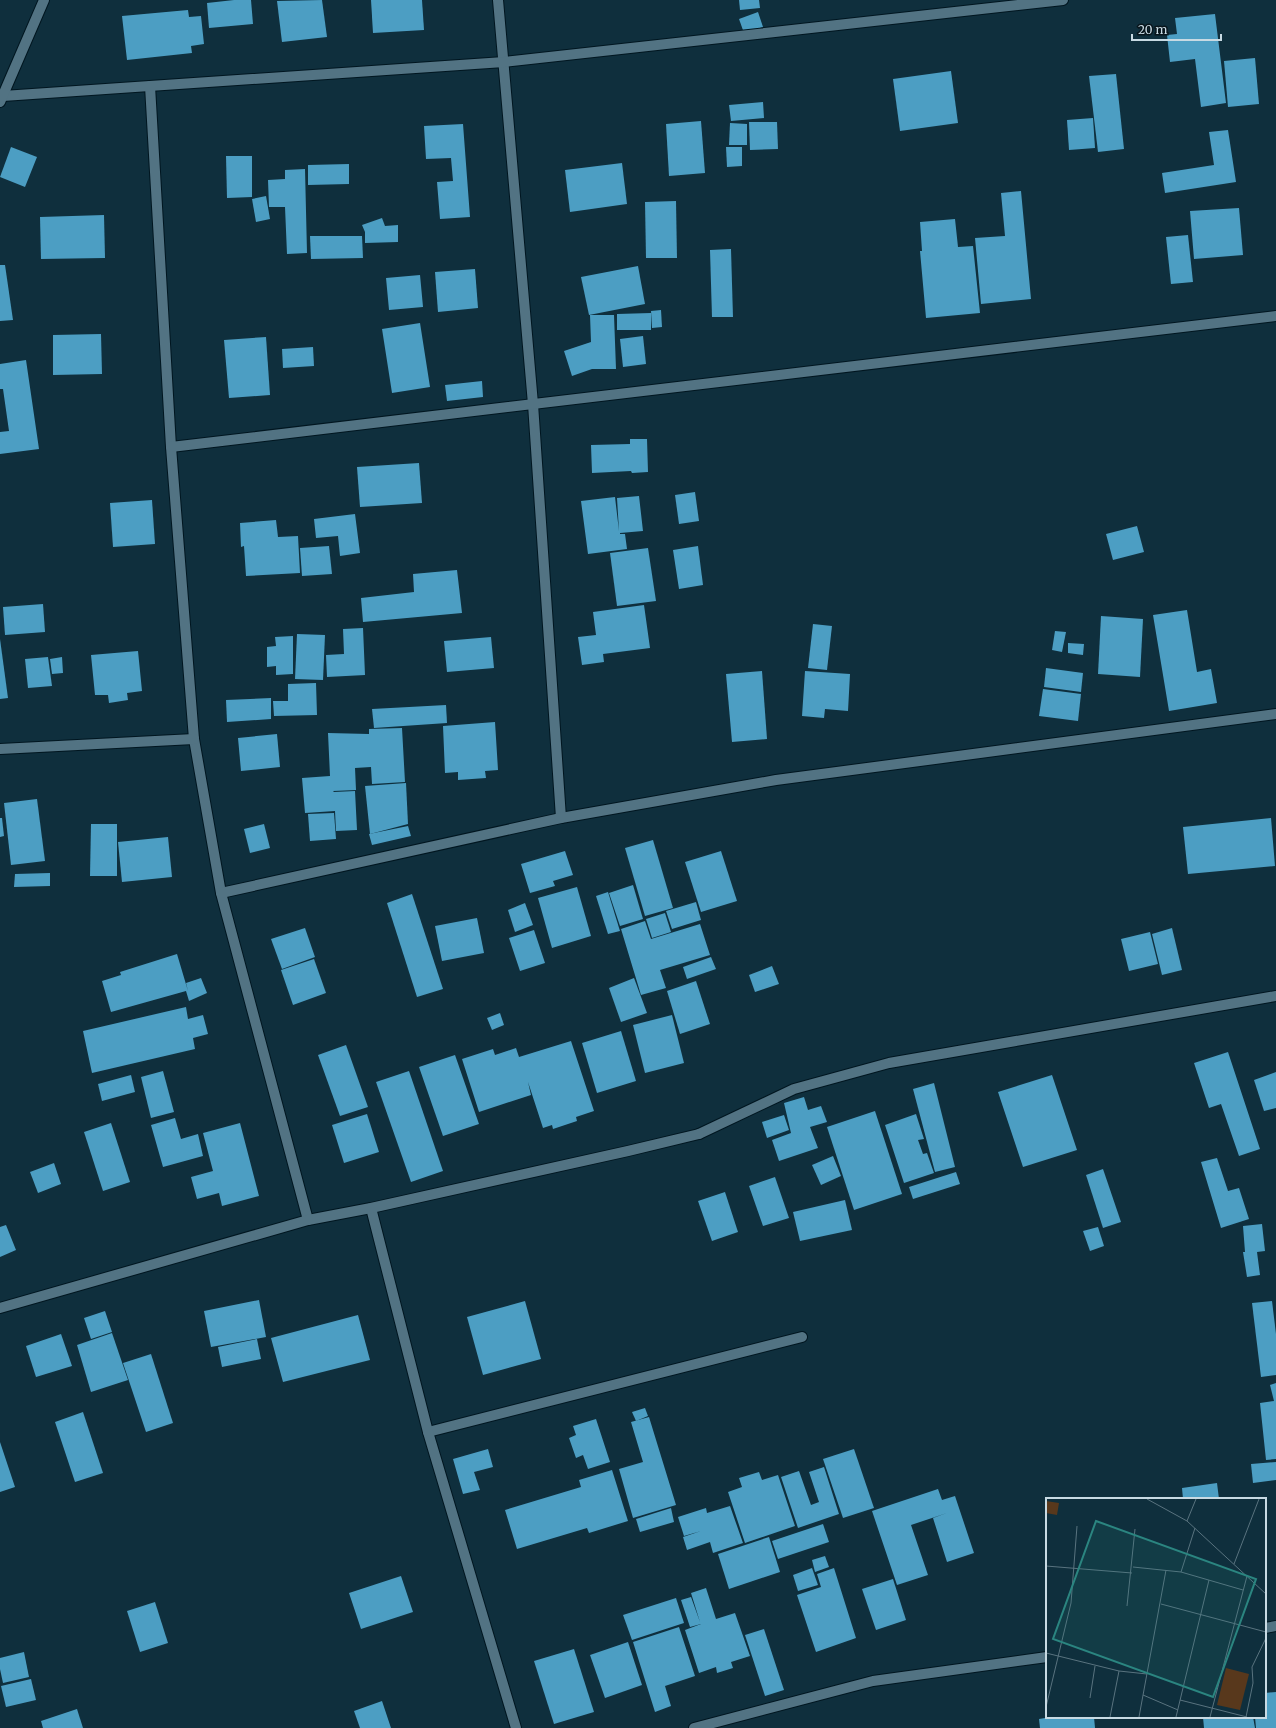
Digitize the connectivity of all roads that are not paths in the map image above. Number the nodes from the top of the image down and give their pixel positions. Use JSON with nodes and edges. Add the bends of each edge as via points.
{"nodes":[{"id":1,"x":44,"y":0,"type":"edge"},
{"id":2,"x":498,"y":0,"type":"edge"},
{"id":3,"x":1063,"y":0,"type":"edge"},
{"id":4,"x":504,"y":62,"type":"junction"},
{"id":5,"x":150,"y":86,"type":"junction"},
{"id":6,"x":1,"y":99,"type":"edge"},
{"id":7,"x":1276,"y":316,"type":"edge"},
{"id":8,"x":534,"y":404,"type":"junction"},
{"id":9,"x":171,"y":446,"type":"junction"},
{"id":10,"x":1276,"y":714,"type":"edge"},
{"id":11,"x":194,"y":739,"type":"junction"},
{"id":12,"x":0,"y":749,"type":"edge"},
{"id":13,"x":561,"y":818,"type":"junction"},
{"id":14,"x":221,"y":893,"type":"junction"},
{"id":15,"x":1276,"y":996,"type":"edge"},
{"id":16,"x":372,"y":1208,"type":"junction"},
{"id":17,"x":308,"y":1220,"type":"junction"},
{"id":18,"x":0,"y":1308,"type":"edge"},
{"id":19,"x":802,"y":1337,"type":"dead end"},
{"id":20,"x":428,"y":1432,"type":"junction"},
{"id":21,"x":1276,"y":1626,"type":"edge"},
{"id":22,"x":1266,"y":1628,"type":"edge"},
{"id":23,"x":1046,"y":1657,"type":"edge"},
{"id":24,"x":516,"y":1728,"type":"edge"},
{"id":25,"x":694,"y":1728,"type":"edge"}],
"edges":[{"from":1,"to":6,"type":"street"},
{"from":2,"to":4,"type":"street"},
{"from":3,"to":4,"type":"street"},
{"from":4,"to":5,"type":"street"},
{"from":4,"to":8,"type":"street"},
{"from":5,"to":6,"type":"street"},
{"from":5,"to":9,"type":"street"},
{"from":7,"to":8,"type":"street"},
{"from":8,"to":9,"type":"street"},
{"from":8,"to":13,"type":"street"},
{"from":9,"to":11,"type":"street"},
{"from":10,"to":13,"type":"street","via":[[776,780]]},
{"from":11,"to":12,"type":"street"},
{"from":11,"to":14,"type":"street"},
{"from":13,"to":14,"type":"street"},
{"from":14,"to":17,"type":"street"},
{"from":15,"to":16,"type":"street","via":[[889,1062],[794,1090],[699,1134]]},
{"from":16,"to":17,"type":"street"},
{"from":16,"to":20,"type":"street"},
{"from":17,"to":18,"type":"street"},
{"from":19,"to":20,"type":"street"},
{"from":20,"to":24,"type":"street"},
{"from":21,"to":22,"type":"street"},
{"from":23,"to":25,"type":"street","via":[[873,1681]]}]}
